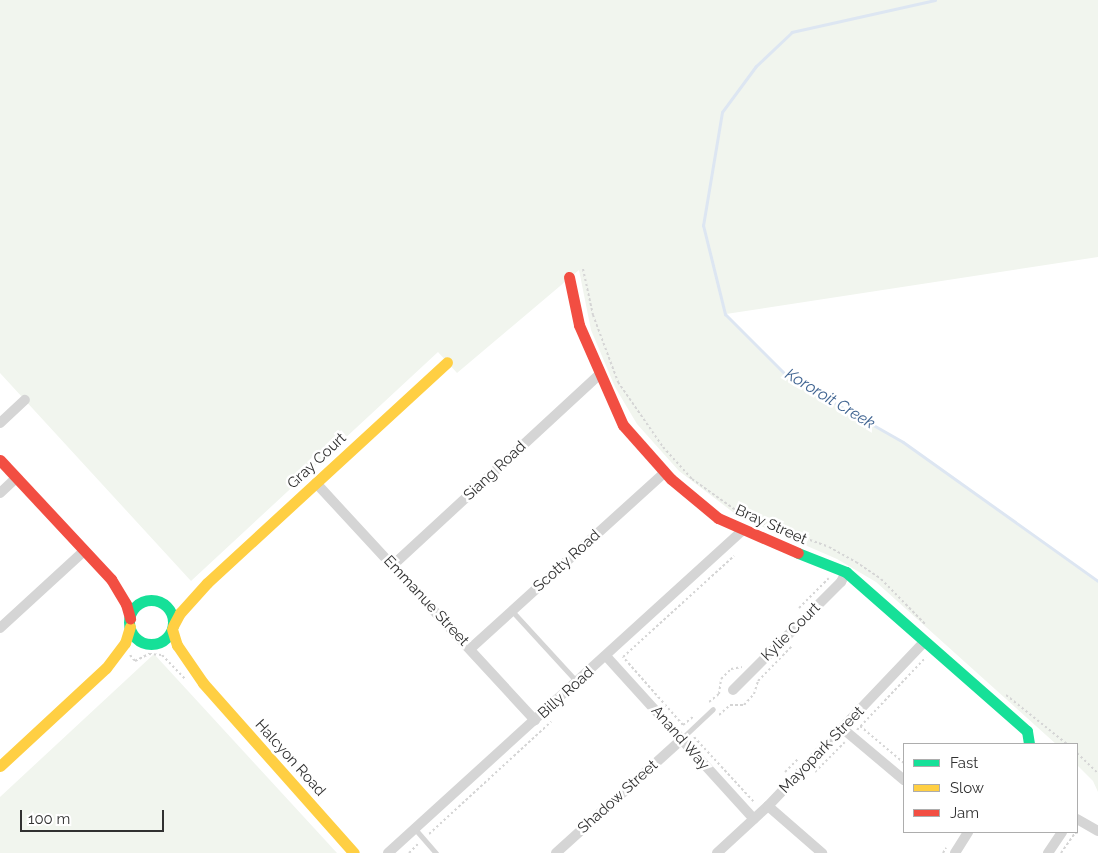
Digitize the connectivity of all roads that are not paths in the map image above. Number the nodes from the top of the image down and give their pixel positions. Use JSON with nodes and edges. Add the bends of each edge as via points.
{"nodes":[{"id":1,"x":569,"y":277,"type":"dead end"},
{"id":2,"x":447,"y":362,"type":"dead end"},
{"id":3,"x":598,"y":376,"type":"junction"},
{"id":4,"x":25,"y":400,"type":"dead end"},
{"id":5,"x":0,"y":423,"type":"edge"},
{"id":6,"x":0,"y":460,"type":"edge"},
{"id":7,"x":665,"y":472,"type":"junction"},
{"id":8,"x":16,"y":478,"type":"junction"},
{"id":9,"x":316,"y":483,"type":"junction"},
{"id":10,"x":0,"y":492,"type":"edge"},
{"id":11,"x":742,"y":531,"type":"junction"},
{"id":12,"x":84,"y":551,"type":"junction"},
{"id":13,"x":393,"y":566,"type":"junction"},
{"id":14,"x":843,"y":577,"type":"junction"},
{"id":15,"x":111,"y":579,"type":"junction"},
{"id":16,"x":207,"y":584,"type":"junction"},
{"id":17,"x":151,"y":600,"type":"junction"},
{"id":18,"x":512,"y":611,"type":"junction"},
{"id":19,"x":130,"y":622,"type":"junction"},
{"id":20,"x":0,"y":628,"type":"edge"},
{"id":21,"x":172,"y":628,"type":"junction"},
{"id":22,"x":149,"y":643,"type":"junction"},
{"id":23,"x":920,"y":646,"type":"junction"},
{"id":24,"x":470,"y":649,"type":"junction"},
{"id":25,"x":606,"y":656,"type":"junction"},
{"id":26,"x":106,"y":668,"type":"junction"},
{"id":27,"x":578,"y":682,"type":"junction"},
{"id":28,"x":203,"y":683,"type":"junction"},
{"id":29,"x":734,"y":690,"type":"dead end"},
{"id":30,"x":712,"y":709,"type":"dead end"},
{"id":31,"x":535,"y":720,"type":"junction"},
{"id":32,"x":842,"y":728,"type":"junction"},
{"id":33,"x":680,"y":741,"type":"junction"},
{"id":34,"x":1029,"y":743,"type":"edge"},
{"id":35,"x":0,"y":766,"type":"edge"},
{"id":36,"x":903,"y":779,"type":"edge"},
{"id":37,"x":768,"y":806,"type":"junction"},
{"id":38,"x":754,"y":819,"type":"junction"},
{"id":39,"x":1078,"y":820,"type":"edge"},
{"id":40,"x":415,"y":829,"type":"junction"},
{"id":41,"x":1098,"y":832,"type":"edge"},
{"id":42,"x":966,"y":833,"type":"edge"},
{"id":43,"x":1061,"y":833,"type":"edge"},
{"id":44,"x":354,"y":853,"type":"edge"},
{"id":45,"x":388,"y":853,"type":"edge"},
{"id":46,"x":436,"y":853,"type":"edge"},
{"id":47,"x":556,"y":853,"type":"edge"},
{"id":48,"x":717,"y":853,"type":"edge"},
{"id":49,"x":822,"y":853,"type":"edge"},
{"id":50,"x":955,"y":853,"type":"edge"},
{"id":51,"x":1048,"y":853,"type":"edge"}],
"edges":[{"from":1,"to":3,"type":"street","name":"Bray Street","via":[[579,325]]},
{"from":2,"to":9,"type":"street","name":"Gray Court"},
{"from":3,"to":7,"type":"street","name":"Bray Street","via":[[623,424]]},
{"from":3,"to":13,"type":"street","name":"Siang Road"},
{"from":4,"to":5,"type":"street"},
{"from":6,"to":8,"type":"street"},
{"from":7,"to":11,"type":"street","name":"Bray Street","via":[[694,501]]},
{"from":7,"to":18,"type":"street","name":"Scotty Road"},
{"from":8,"to":10,"type":"street"},
{"from":8,"to":12,"type":"street"},
{"from":9,"to":13,"type":"street","name":"Emmanue Street"},
{"from":9,"to":16,"type":"street","name":"Gray Court"},
{"from":11,"to":14,"type":"street","name":"Bray Street"},
{"from":11,"to":25,"type":"street","name":"Billy Road"},
{"from":12,"to":15,"type":"street"},
{"from":12,"to":20,"type":"street"},
{"from":13,"to":24,"type":"street","name":"Emmanue Street"},
{"from":14,"to":23,"type":"street","name":"Bray Street","via":[[890,608]]},
{"from":14,"to":29,"type":"street","name":"Kylie Court"},
{"from":15,"to":17,"type":"street"},
{"from":15,"to":19,"type":"street","via":[[126,604]]},
{"from":16,"to":17,"type":"street","via":[[177,600]]},
{"from":16,"to":21,"type":"street","via":[[180,613]]},
{"from":17,"to":19,"type":"street","via":[[134,607]]},
{"from":17,"to":21,"type":"street","via":[[167,606]]},
{"from":18,"to":24,"type":"street","name":"Scotty Road"},
{"from":18,"to":27,"type":"lane"},
{"from":19,"to":22,"type":"street","via":[[134,635]]},
{"from":19,"to":26,"type":"street","via":[[125,643]]},
{"from":21,"to":22,"type":"street","via":[[166,638]]},
{"from":21,"to":28,"type":"street","via":[[177,645]]},
{"from":22,"to":26,"type":"street"},
{"from":22,"to":28,"type":"street","via":[[176,659]]},
{"from":23,"to":32,"type":"street","name":"Mayopark Street"},
{"from":23,"to":34,"type":"street","name":"Bray Street","via":[[1027,730]]},
{"from":24,"to":31,"type":"street","name":"Emmanue Street"},
{"from":25,"to":27,"type":"street","name":"Billy Road"},
{"from":25,"to":33,"type":"street","name":"Anand Way"},
{"from":26,"to":35,"type":"street"},
{"from":27,"to":31,"type":"street","name":"Billy Road"},
{"from":28,"to":44,"type":"street","name":"Halcyon Road"},
{"from":30,"to":33,"type":"lane"},
{"from":31,"to":40,"type":"street","name":"Billy Road"},
{"from":32,"to":36,"type":"street"},
{"from":32,"to":37,"type":"street","name":"Mayopark Street"},
{"from":33,"to":38,"type":"street","name":"Anand Way"},
{"from":33,"to":47,"type":"street","name":"Shadow Street"},
{"from":37,"to":38,"type":"street","name":"Mayopark Street"},
{"from":37,"to":49,"type":"street"},
{"from":38,"to":48,"type":"street","name":"Mayopark Street"},
{"from":39,"to":41,"type":"street"},
{"from":40,"to":45,"type":"street","name":"Billy Road"},
{"from":40,"to":46,"type":"lane"},
{"from":42,"to":50,"type":"street"},
{"from":43,"to":51,"type":"street"}]}
